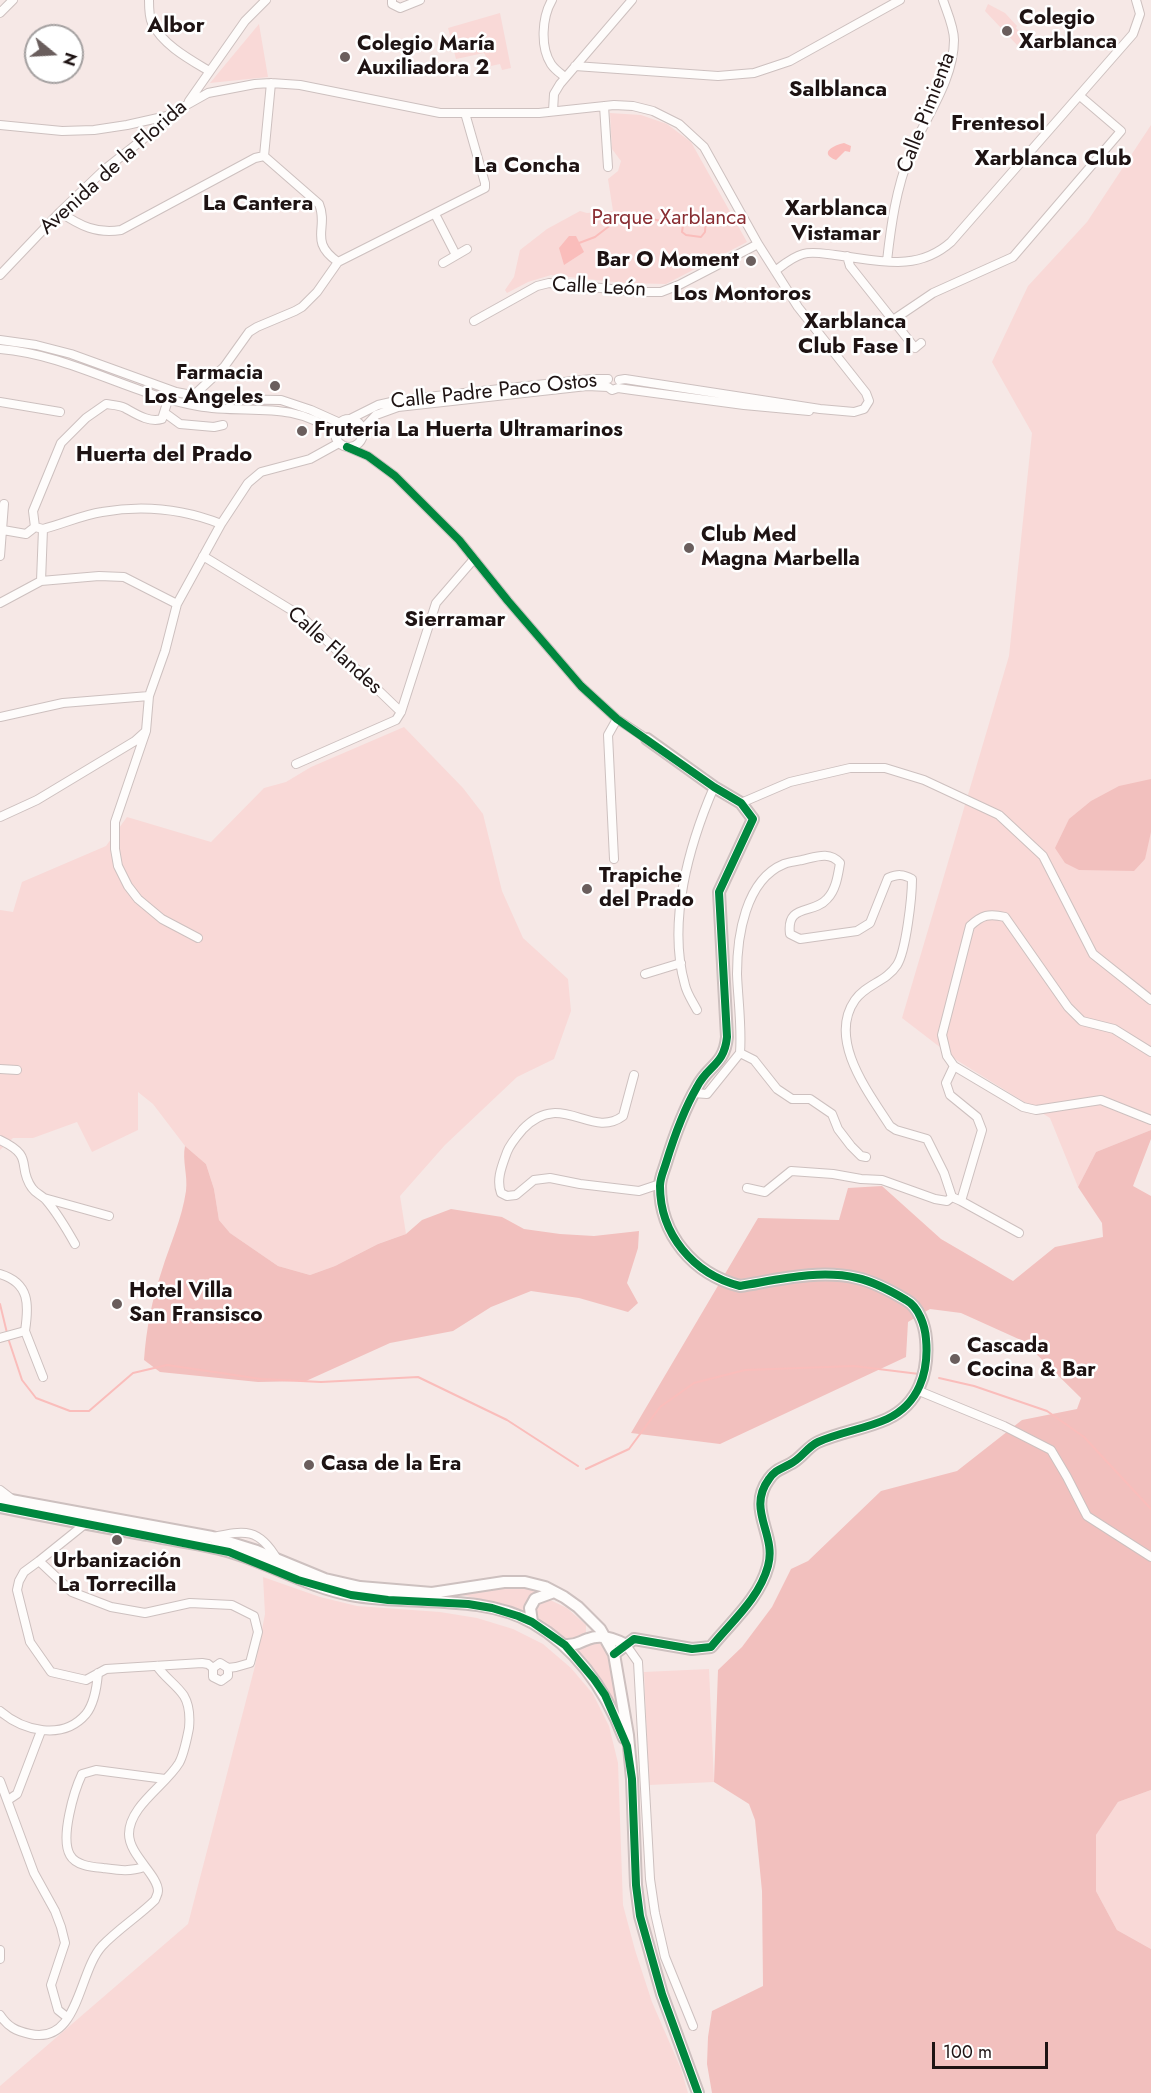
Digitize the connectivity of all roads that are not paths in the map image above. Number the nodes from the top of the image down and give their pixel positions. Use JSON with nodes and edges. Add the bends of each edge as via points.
{"nodes":[{"id":1,"x":12,"y":0,"type":"edge"},
{"id":2,"x":148,"y":0,"type":"edge"},
{"id":3,"x":392,"y":0,"type":"edge"},
{"id":4,"x":420,"y":0,"type":"edge"},
{"id":5,"x":552,"y":0,"type":"edge"},
{"id":6,"x":632,"y":0,"type":"edge"},
{"id":7,"x":900,"y":0,"type":"edge"},
{"id":8,"x":943,"y":0,"type":"edge"},
{"id":9,"x":1136,"y":0,"type":"edge"},
{"id":10,"x":261,"y":1,"type":"edge"},
{"id":11,"x":0,"y":13,"type":"edge"},
{"id":12,"x":575,"y":66,"type":"junction"},
{"id":13,"x":209,"y":71,"type":"junction"},
{"id":14,"x":565,"y":77,"type":"junction"},
{"id":15,"x":271,"y":83,"type":"junction"},
{"id":16,"x":1080,"y":96,"type":"junction"},
{"id":17,"x":185,"y":106,"type":"junction"},
{"id":18,"x":604,"y":106,"type":"junction"},
{"id":19,"x":553,"y":111,"type":"junction"},
{"id":20,"x":465,"y":113,"type":"junction"},
{"id":21,"x":0,"y":125,"type":"edge"},
{"id":22,"x":264,"y":156,"type":"junction"},
{"id":23,"x":608,"y":167,"type":"dead end"},
{"id":24,"x":60,"y":212,"type":"junction"},
{"id":25,"x":435,"y":214,"type":"junction"},
{"id":26,"x":758,"y":244,"type":"junction"},
{"id":27,"x":467,"y":249,"type":"dead end"},
{"id":28,"x":456,"y":255,"type":"junction"},
{"id":29,"x":847,"y":256,"type":"junction"},
{"id":30,"x":887,"y":261,"type":"junction"},
{"id":31,"x":338,"y":262,"type":"junction"},
{"id":32,"x":443,"y":263,"type":"dead end"},
{"id":33,"x":775,"y":271,"type":"junction"},
{"id":34,"x":0,"y":275,"type":"edge"},
{"id":35,"x":893,"y":320,"type":"junction"},
{"id":36,"x":474,"y":321,"type":"dead end"},
{"id":37,"x":0,"y":340,"type":"edge"},
{"id":38,"x":921,"y":343,"type":"dead end"},
{"id":39,"x":0,"y":350,"type":"edge"},
{"id":40,"x":608,"y":383,"type":"junction"},
{"id":41,"x":193,"y":396,"type":"junction"},
{"id":42,"x":168,"y":400,"type":"junction"},
{"id":43,"x":0,"y":402,"type":"edge"},
{"id":44,"x":60,"y":412,"type":"dead end"},
{"id":45,"x":165,"y":413,"type":"junction"},
{"id":46,"x":348,"y":420,"type":"junction"},
{"id":47,"x":340,"y":423,"type":"junction"},
{"id":48,"x":223,"y":425,"type":"dead end"},
{"id":49,"x":335,"y":433,"type":"junction"},
{"id":50,"x":362,"y":434,"type":"junction"},
{"id":51,"x":343,"y":445,"type":"junction"},
{"id":52,"x":368,"y":456,"type":"junction"},
{"id":53,"x":4,"y":504,"type":"dead end"},
{"id":54,"x":221,"y":524,"type":"junction"},
{"id":55,"x":34,"y":527,"type":"junction"},
{"id":56,"x":43,"y":529,"type":"junction"},
{"id":57,"x":3,"y":530,"type":"junction"},
{"id":58,"x":0,"y":556,"type":"edge"},
{"id":59,"x":203,"y":556,"type":"junction"},
{"id":60,"x":474,"y":559,"type":"junction"},
{"id":61,"x":42,"y":581,"type":"junction"},
{"id":62,"x":0,"y":603,"type":"edge"},
{"id":63,"x":177,"y":604,"type":"junction"},
{"id":64,"x":149,"y":696,"type":"junction"},
{"id":65,"x":401,"y":712,"type":"junction"},
{"id":66,"x":0,"y":717,"type":"edge"},
{"id":67,"x":617,"y":719,"type":"junction"},
{"id":68,"x":147,"y":731,"type":"junction"},
{"id":69,"x":647,"y":739,"type":"joint"},
{"id":70,"x":296,"y":764,"type":"dead end"},
{"id":71,"x":714,"y":787,"type":"junction"},
{"id":72,"x":741,"y":802,"type":"junction"},
{"id":73,"x":0,"y":817,"type":"edge"},
{"id":74,"x":614,"y":859,"type":"dead end"},
{"id":75,"x":198,"y":938,"type":"dead end"},
{"id":76,"x":681,"y":963,"type":"junction"},
{"id":77,"x":645,"y":974,"type":"dead end"},
{"id":78,"x":1151,"y":1000,"type":"edge"},
{"id":79,"x":697,"y":1010,"type":"dead end"},
{"id":80,"x":1151,"y":1052,"type":"edge"},
{"id":81,"x":740,"y":1053,"type":"junction"},
{"id":82,"x":954,"y":1066,"type":"junction"},
{"id":83,"x":0,"y":1069,"type":"edge"},
{"id":84,"x":17,"y":1070,"type":"dead end"},
{"id":85,"x":634,"y":1075,"type":"dead end"},
{"id":86,"x":693,"y":1093,"type":"junction"},
{"id":87,"x":1151,"y":1120,"type":"edge"},
{"id":88,"x":0,"y":1140,"type":"edge"},
{"id":89,"x":866,"y":1157,"type":"dead end"},
{"id":90,"x":660,"y":1184,"type":"junction"},
{"id":91,"x":747,"y":1188,"type":"dead end"},
{"id":92,"x":952,"y":1197,"type":"junction"},
{"id":93,"x":44,"y":1198,"type":"junction"},
{"id":94,"x":961,"y":1202,"type":"junction"},
{"id":95,"x":109,"y":1216,"type":"dead end"},
{"id":96,"x":1019,"y":1233,"type":"dead end"},
{"id":97,"x":75,"y":1244,"type":"dead end"},
{"id":98,"x":0,"y":1274,"type":"edge"},
{"id":99,"x":25,"y":1331,"type":"junction"},
{"id":100,"x":0,"y":1338,"type":"edge"},
{"id":101,"x":43,"y":1377,"type":"dead end"},
{"id":102,"x":919,"y":1391,"type":"junction"},
{"id":103,"x":0,"y":1490,"type":"edge"},
{"id":104,"x":0,"y":1498,"type":"edge"},
{"id":105,"x":14,"y":1501,"type":"junction"},
{"id":106,"x":0,"y":1508,"type":"edge"},
{"id":107,"x":85,"y":1524,"type":"junction"},
{"id":108,"x":1151,"y":1557,"type":"edge"},
{"id":109,"x":39,"y":1561,"type":"junction"},
{"id":110,"x":554,"y":1592,"type":"junction"},
{"id":111,"x":591,"y":1619,"type":"junction"},
{"id":112,"x":532,"y":1622,"type":"junction"},
{"id":113,"x":606,"y":1637,"type":"junction"},
{"id":114,"x":588,"y":1638,"type":"junction"},
{"id":115,"x":565,"y":1645,"type":"junction"},
{"id":116,"x":626,"y":1645,"type":"junction"},
{"id":117,"x":614,"y":1654,"type":"junction"},
{"id":118,"x":179,"y":1664,"type":"junction"},
{"id":119,"x":157,"y":1666,"type":"junction"},
{"id":120,"x":213,"y":1668,"type":"junction"},
{"id":121,"x":228,"y":1668,"type":"junction"},
{"id":122,"x":98,"y":1673,"type":"junction"},
{"id":123,"x":171,"y":1682,"type":"junction"},
{"id":124,"x":0,"y":1711,"type":"edge"},
{"id":125,"x":41,"y":1731,"type":"junction"},
{"id":126,"x":627,"y":1746,"type":"junction"},
{"id":127,"x":165,"y":1779,"type":"junction"},
{"id":128,"x":0,"y":1781,"type":"edge"},
{"id":129,"x":8,"y":1800,"type":"junction"},
{"id":130,"x":144,"y":1867,"type":"junction"},
{"id":131,"x":0,"y":1950,"type":"edge"},
{"id":132,"x":0,"y":1959,"type":"edge"},
{"id":133,"x":0,"y":2015,"type":"edge"},
{"id":134,"x":68,"y":2018,"type":"junction"},
{"id":135,"x":693,"y":2026,"type":"dead end"},
{"id":136,"x":698,"y":2093,"type":"edge"}],
"edges":[{"from":1,"to":11,"type":"street"},
{"from":2,"to":13,"type":"street","via":[[151,22],[162,37]]},
{"from":3,"to":4,"type":"street","via":[[400,8]]},
{"from":5,"to":14,"type":"street","via":[[544,41],[551,65]]},
{"from":6,"to":12,"type":"street"},
{"from":7,"to":12,"type":"street","via":[[790,61],[754,73],[718,76]]},
{"from":8,"to":30,"type":"street","name":"Calle Pimienta","via":[[954,38],[951,62],[910,155],[894,207]]},
{"from":9,"to":16,"type":"street","via":[[1140,14],[1133,34]]},
{"from":10,"to":13,"type":"street","name":"Avenida de la Florida"},
{"from":12,"to":14,"type":"street"},
{"from":13,"to":17,"type":"street","name":"Avenida de la Florida"},
{"from":14,"to":19,"type":"street","via":[[554,94]]},
{"from":15,"to":17,"type":"street","via":[[208,93]]},
{"from":15,"to":20,"type":"street","via":[[300,85],[433,112]]},
{"from":15,"to":22,"type":"street"},
{"from":16,"to":30,"type":"street","via":[[951,243],[914,262]]},
{"from":16,"to":35,"type":"street","via":[[1121,131],[1013,257],[933,293]]},
{"from":17,"to":21,"type":"street","via":[[158,119],[94,130]]},
{"from":17,"to":24,"type":"street","name":"Avenida de la Florida","via":[[104,170]]},
{"from":18,"to":19,"type":"street"},
{"from":18,"to":23,"type":"street"},
{"from":18,"to":26,"type":"street","via":[[624,105],[653,111],[688,131],[708,152]]},
{"from":19,"to":20,"type":"street"},
{"from":20,"to":25,"type":"street","via":[[485,186]]},
{"from":22,"to":24,"type":"street","via":[[121,230],[92,230]]},
{"from":22,"to":31,"type":"street","via":[[319,204],[322,244],[325,252]]},
{"from":24,"to":34,"type":"street","name":"Avenida de la Florida"},
{"from":25,"to":28,"type":"street"},
{"from":25,"to":31,"type":"street"},
{"from":26,"to":33,"type":"street"},
{"from":26,"to":36,"type":"street","name":"Calle León","via":[[661,292],[549,283]]},
{"from":27,"to":28,"type":"street"},
{"from":28,"to":32,"type":"street"},
{"from":29,"to":30,"type":"street"},
{"from":29,"to":33,"type":"street","via":[[801,254]]},
{"from":29,"to":35,"type":"street","via":[[850,266]]},
{"from":31,"to":41,"type":"street","via":[[302,307],[249,332],[224,367]]},
{"from":33,"to":40,"type":"street","name":"Calle Padre Paco Ostos","via":[[798,307],[869,397],[864,409],[819,410],[625,379],[618,384],[614,376]]},
{"from":35,"to":38,"type":"street","via":[[915,348]]},
{"from":37,"to":41,"type":"street","via":[[71,354]]},
{"from":39,"to":42,"type":"street","via":[[68,363]]},
{"from":40,"to":46,"type":"street","name":"Calle Padre Paco Ostos","via":[[591,379],[400,400],[378,405]]},
{"from":40,"to":50,"type":"street","name":"Calle Padre Paco Ostos","via":[[409,405],[376,415]]},
{"from":41,"to":47,"type":"street","via":[[291,402]]},
{"from":42,"to":45,"type":"street"},
{"from":42,"to":49,"type":"street","via":[[211,408],[285,410]]},
{"from":43,"to":44,"type":"street"},
{"from":45,"to":48,"type":"street","via":[[180,424]]},
{"from":45,"to":55,"type":"street","via":[[155,421],[106,404],[86,418],[60,443],[33,511]]},
{"from":46,"to":47,"type":"street"},
{"from":46,"to":50,"type":"street","via":[[357,422]]},
{"from":47,"to":49,"type":"street"},
{"from":49,"to":51,"type":"street"},
{"from":50,"to":51,"type":"street","via":[[356,445]]},
{"from":50,"to":52,"type":"street"},
{"from":51,"to":52,"type":"street"},
{"from":51,"to":54,"type":"street","via":[[261,472],[248,483]]},
{"from":52,"to":60,"type":"street","via":[[395,476]]},
{"from":53,"to":57,"type":"street"},
{"from":54,"to":56,"type":"street","via":[[171,511],[121,510],[100,512]]},
{"from":54,"to":59,"type":"street"},
{"from":55,"to":56,"type":"street"},
{"from":55,"to":57,"type":"street","via":[[26,534]]},
{"from":56,"to":61,"type":"street"},
{"from":57,"to":58,"type":"street"},
{"from":59,"to":63,"type":"street"},
{"from":59,"to":65,"type":"street","name":"Calle Flandes","via":[[301,616]]},
{"from":60,"to":65,"type":"street","via":[[436,603]]},
{"from":60,"to":67,"type":"street","via":[[581,686]]},
{"from":61,"to":62,"type":"street"},
{"from":61,"to":63,"type":"street","via":[[124,577]]},
{"from":63,"to":64,"type":"street"},
{"from":64,"to":66,"type":"street","via":[[63,703]]},
{"from":64,"to":68,"type":"street"},
{"from":65,"to":70,"type":"street","via":[[396,720]]},
{"from":67,"to":69,"type":"street"},
{"from":67,"to":74,"type":"street","via":[[608,735]]},
{"from":68,"to":73,"type":"street","via":[[37,800]]},
{"from":68,"to":75,"type":"street","via":[[116,822],[118,866],[128,886],[147,908]]},
{"from":69,"to":71,"type":"main road"},
{"from":71,"to":72,"type":"main road"},
{"from":71,"to":76,"type":"street","via":[[700,819],[682,885]]},
{"from":72,"to":78,"type":"street","via":[[790,782],[850,768],[885,768],[924,780],[999,815],[1043,856],[1093,954]]},
{"from":72,"to":86,"type":"main road","via":[[753,819],[719,892],[726,1050]]},
{"from":76,"to":77,"type":"street"},
{"from":76,"to":79,"type":"street","via":[[685,987]]},
{"from":80,"to":82,"type":"street","via":[[1113,1029],[1082,1021],[1068,1007],[1010,922],[993,914],[980,916],[970,926],[964,945],[942,1035],[946,1056]]},
{"from":81,"to":86,"type":"street","via":[[706,1094]]},
{"from":81,"to":89,"type":"street","via":[[754,1060],[777,1089],[792,1099],[810,1099],[832,1114],[851,1146]]},
{"from":81,"to":92,"type":"street","via":[[737,973],[743,921],[751,895],[763,879],[783,864],[819,856],[835,857],[840,863],[826,901],[798,911],[792,918],[790,934],[800,939],[857,932],[870,923],[888,878],[905,874],[912,879],[912,898],[898,963],[854,1001],[844,1032],[862,1083],[890,1126],[927,1139]]},
{"from":82,"to":87,"type":"street","via":[[1023,1107],[1036,1110],[1101,1100]]},
{"from":82,"to":94,"type":"street","via":[[946,1083],[950,1095],[977,1117],[982,1130]]},
{"from":83,"to":84,"type":"street"},
{"from":85,"to":90,"type":"street","via":[[623,1116],[614,1122],[590,1121],[563,1113],[534,1118],[508,1148],[498,1182],[501,1193],[507,1196],[516,1195],[534,1180],[550,1178],[639,1191]]},
{"from":86,"to":90,"type":"main road","via":[[675,1132]]},
{"from":88,"to":93,"type":"street","via":[[20,1152],[30,1185]]},
{"from":90,"to":102,"type":"main road","via":[[663,1217],[686,1255],[725,1282],[740,1286],[830,1274],[858,1278],[911,1303],[919,1315],[927,1347],[925,1376]]},
{"from":91,"to":92,"type":"street","via":[[765,1192],[791,1171],[882,1180],[935,1199],[947,1201]]},
{"from":92,"to":94,"type":"street"},
{"from":93,"to":95,"type":"street"},
{"from":93,"to":97,"type":"street"},
{"from":94,"to":96,"type":"street"},
{"from":98,"to":99,"type":"street","via":[[20,1284],[26,1295]]},
{"from":99,"to":100,"type":"street"},
{"from":99,"to":101,"type":"street"},
{"from":102,"to":108,"type":"street","via":[[1004,1425],[1051,1449],[1087,1516]]},
{"from":102,"to":116,"type":"main road","via":[[885,1420],[811,1445],[770,1477],[760,1495],[759,1507],[770,1544],[769,1565],[751,1602],[711,1647],[692,1649],[634,1639]]},
{"from":103,"to":105,"type":"street"},
{"from":104,"to":105,"type":"main road"},
{"from":105,"to":110,"type":"main road","via":[[212,1537],[325,1579],[360,1587],[432,1593],[517,1582]]},
{"from":106,"to":107,"type":"main road"},
{"from":107,"to":109,"type":"street"},
{"from":107,"to":112,"type":"main road","via":[[229,1552],[298,1580],[351,1595],[468,1604],[504,1611]]},
{"from":109,"to":121,"type":"street","via":[[72,1592],[111,1607],[145,1614],[190,1604],[232,1605],[254,1616],[258,1632],[250,1663]]},
{"from":109,"to":122,"type":"street","via":[[24,1572],[17,1590],[30,1642],[51,1672],[86,1680]]},
{"from":110,"to":111,"type":"main road"},
{"from":110,"to":112,"type":"main road","via":[[535,1599],[530,1608]]},
{"from":111,"to":113,"type":"main road"},
{"from":111,"to":114,"type":"main road"},
{"from":112,"to":115,"type":"main road"},
{"from":113,"to":114,"type":"main road"},
{"from":113,"to":116,"type":"main road"},
{"from":113,"to":117,"type":"main road"},
{"from":114,"to":115,"type":"main road","via":[[579,1644]]},
{"from":115,"to":126,"type":"main road","via":[[605,1695]]},
{"from":116,"to":117,"type":"main road"},
{"from":116,"to":135,"type":"street","via":[[638,1662],[655,1914],[665,1957]]},
{"from":117,"to":126,"type":"main road"},
{"from":118,"to":119,"type":"street"},
{"from":118,"to":120,"type":"street","via":[[202,1663]]},
{"from":118,"to":123,"type":"street","via":[[168,1672]]},
{"from":119,"to":122,"type":"street","via":[[106,1669]]},
{"from":119,"to":123,"type":"street"},
{"from":120,"to":121,"type":"street","via":[[220,1663]]},
{"from":120,"to":121,"type":"street","via":[[213,1677],[221,1681],[228,1676]]},
{"from":122,"to":125,"type":"street","via":[[87,1713],[61,1729]]},
{"from":123,"to":127,"type":"street","via":[[184,1696],[190,1715],[179,1763]]},
{"from":124,"to":125,"type":"street"},
{"from":125,"to":129,"type":"street","via":[[17,1794]]},
{"from":126,"to":136,"type":"main road","via":[[640,1916],[662,1994]]},
{"from":127,"to":130,"type":"street","via":[[131,1823],[133,1849]]},
{"from":127,"to":130,"type":"street","via":[[96,1770],[82,1774],[67,1824],[69,1854],[77,1862],[133,1871]]},
{"from":128,"to":129,"type":"street"},
{"from":129,"to":134,"type":"street","via":[[34,1873],[61,1927],[65,1943],[51,1984],[58,2010]]},
{"from":130,"to":134,"type":"street","via":[[158,1891],[155,1900],[102,1946]]},
{"from":131,"to":132,"type":"street"},
{"from":133,"to":134,"type":"street","via":[[19,2032],[38,2036],[57,2031]]}]}
